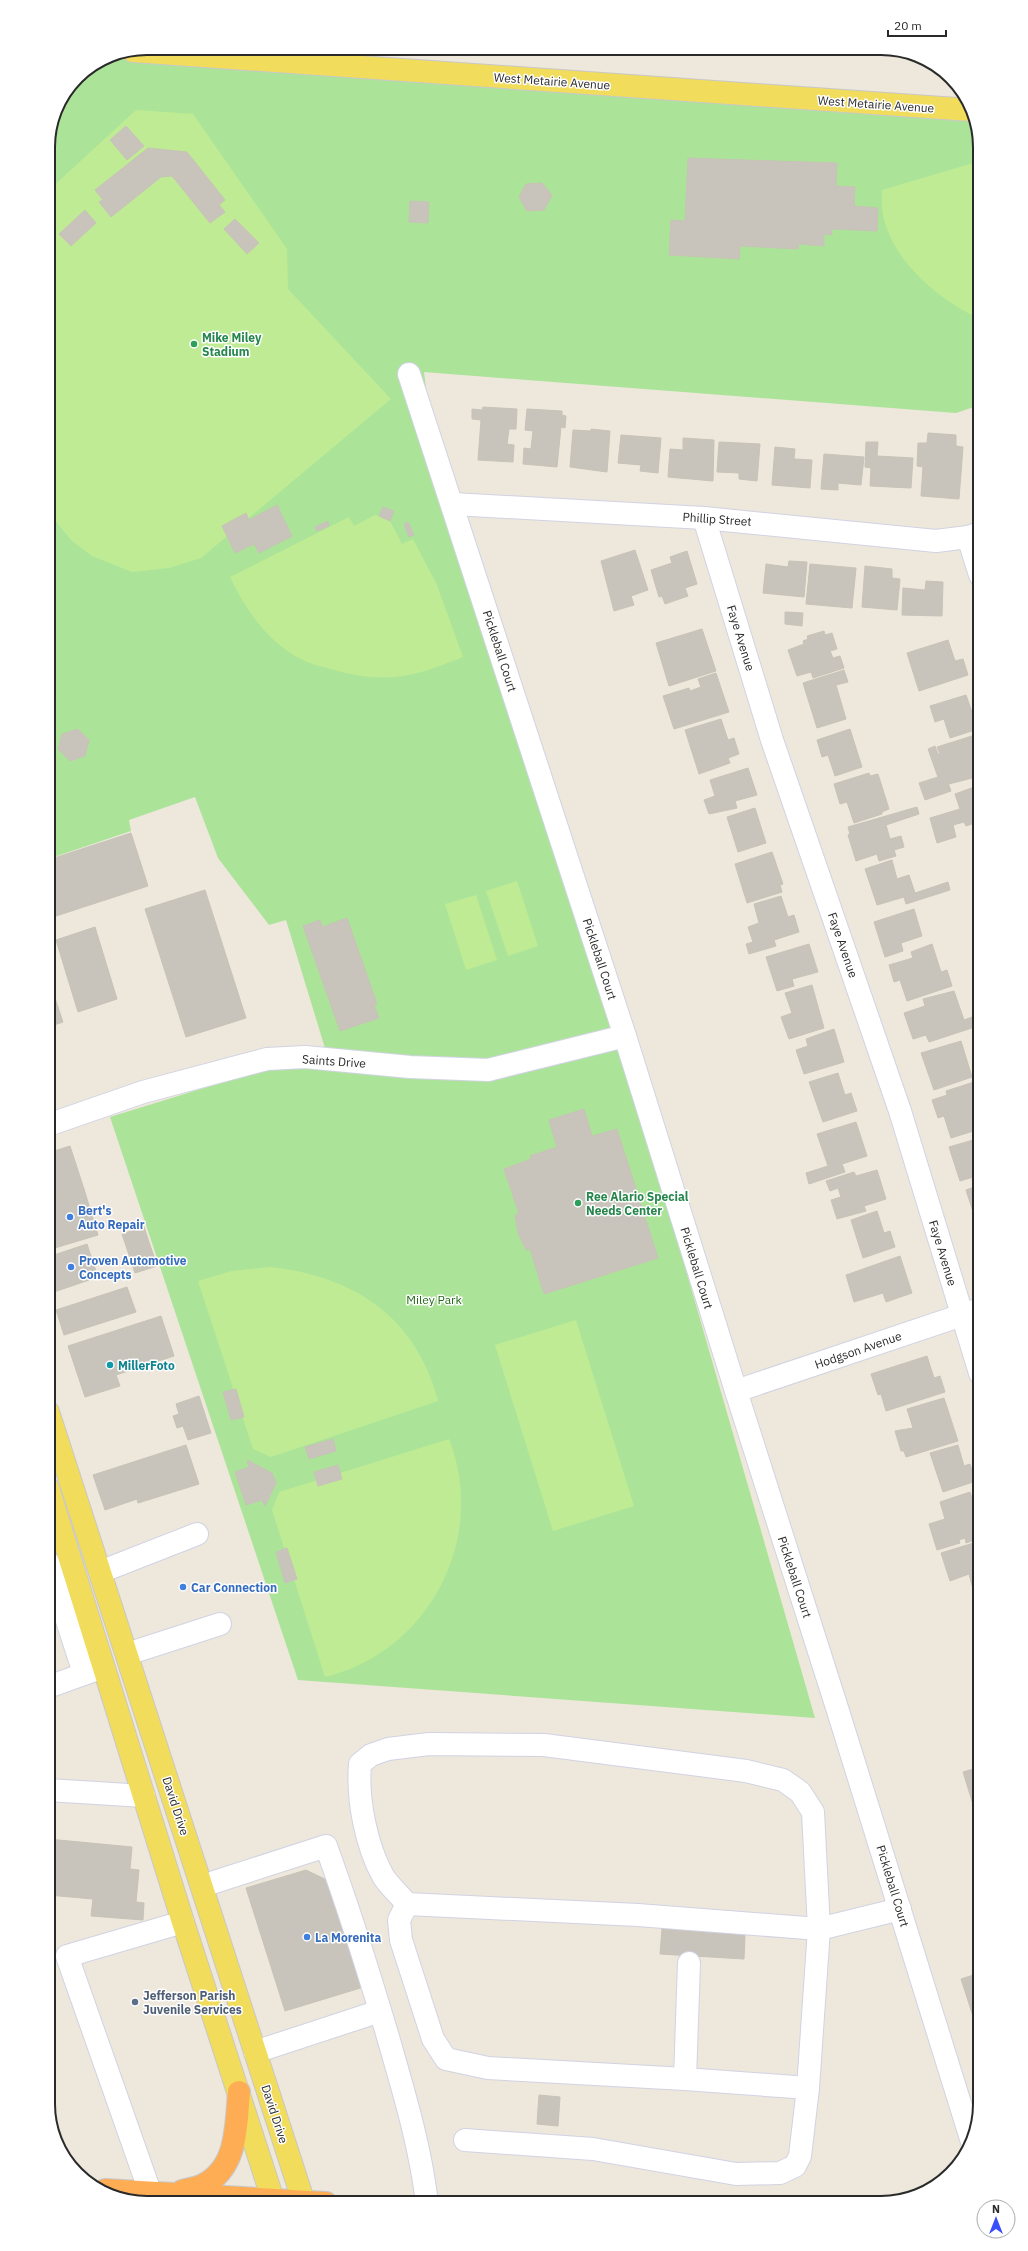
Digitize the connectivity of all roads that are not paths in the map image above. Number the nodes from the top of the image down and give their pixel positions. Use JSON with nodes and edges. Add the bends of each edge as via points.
{"nodes":[{"id":1,"x":191,"y":55,"type":"edge"},
{"id":2,"x":965,"y":109,"type":"edge"},
{"id":3,"x":408,"y":374,"type":"dead end"},
{"id":4,"x":453,"y":504,"type":"junction"},
{"id":5,"x":704,"y":518,"type":"junction"},
{"id":6,"x":973,"y":535,"type":"edge"},
{"id":7,"x":625,"y":1036,"type":"junction"},
{"id":8,"x":55,"y":1123,"type":"edge"},
{"id":9,"x":971,"y":1312,"type":"edge"},
{"id":10,"x":973,"y":1326,"type":"edge"},
{"id":11,"x":736,"y":1391,"type":"junction"},
{"id":12,"x":55,"y":1434,"type":"edge"},
{"id":13,"x":55,"y":1510,"type":"edge"},
{"id":14,"x":197,"y":1534,"type":"dead end"},
{"id":15,"x":100,"y":1572,"type":"junction"},
{"id":16,"x":55,"y":1583,"type":"edge"},
{"id":17,"x":55,"y":1621,"type":"edge"},
{"id":18,"x":220,"y":1624,"type":"dead end"},
{"id":19,"x":72,"y":1634,"type":"junction"},
{"id":20,"x":127,"y":1654,"type":"junction"},
{"id":21,"x":104,"y":1666,"type":"junction"},
{"id":22,"x":84,"y":1673,"type":"junction"},
{"id":23,"x":55,"y":1684,"type":"edge"},
{"id":24,"x":55,"y":1790,"type":"edge"},
{"id":25,"x":144,"y":1796,"type":"junction"},
{"id":26,"x":202,"y":1886,"type":"junction"},
{"id":27,"x":407,"y":1904,"type":"junction"},
{"id":28,"x":900,"y":1909,"type":"junction"},
{"id":29,"x":183,"y":1922,"type":"junction"},
{"id":30,"x":819,"y":1929,"type":"junction"},
{"id":31,"x":689,"y":1963,"type":"dead end"},
{"id":32,"x":380,"y":2011,"type":"junction"},
{"id":33,"x":255,"y":2052,"type":"junction"},
{"id":34,"x":685,"y":2079,"type":"junction"},
{"id":35,"x":808,"y":2088,"type":"junction"},
{"id":36,"x":239,"y":2092,"type":"junction"},
{"id":37,"x":969,"y":2131,"type":"edge"},
{"id":38,"x":465,"y":2140,"type":"dead end"},
{"id":39,"x":116,"y":2190,"type":"edge"},
{"id":40,"x":150,"y":2192,"type":"junction"},
{"id":41,"x":174,"y":2193,"type":"junction"},
{"id":42,"x":212,"y":2196,"type":"edge"},
{"id":43,"x":272,"y":2196,"type":"edge"},
{"id":44,"x":301,"y":2196,"type":"edge"},
{"id":45,"x":426,"y":2196,"type":"edge"}],
"edges":[{"from":1,"to":2,"type":"main road","name":"West Metairie Avenue"},
{"from":3,"to":4,"type":"street","name":"Pickleball Court"},
{"from":4,"to":5,"type":"street","name":"Phillip Street","via":[[561,508]]},
{"from":4,"to":7,"type":"street","name":"Pickleball Court"},
{"from":5,"to":6,"type":"street","name":"Phillip Street","via":[[936,541]]},
{"from":5,"to":9,"type":"street","name":"Faye Avenue","via":[[772,740]]},
{"from":7,"to":8,"type":"street","name":"Saints Drive","via":[[488,1070],[410,1067],[305,1057],[267,1059],[143,1092]]},
{"from":7,"to":11,"type":"street","name":"Pickleball Court"},
{"from":9,"to":10,"type":"street","name":"Faye Avenue"},
{"from":9,"to":11,"type":"street","name":"Hodgson Avenue"},
{"from":11,"to":28,"type":"street","name":"Pickleball Court"},
{"from":12,"to":15,"type":"main road","name":"David Drive"},
{"from":13,"to":21,"type":"main road"},
{"from":14,"to":15,"type":"street"},
{"from":15,"to":20,"type":"main road","name":"David Drive"},
{"from":16,"to":19,"type":"street"},
{"from":17,"to":19,"type":"street"},
{"from":18,"to":20,"type":"street"},
{"from":19,"to":22,"type":"street"},
{"from":20,"to":26,"type":"main road","name":"David Drive"},
{"from":21,"to":22,"type":"street"},
{"from":21,"to":25,"type":"main road"},
{"from":22,"to":23,"type":"street"},
{"from":24,"to":25,"type":"street"},
{"from":25,"to":29,"type":"main road"},
{"from":26,"to":32,"type":"street","via":[[326,1846],[357,1930]]},
{"from":26,"to":33,"type":"main road","name":"David Drive"},
{"from":27,"to":30,"type":"street","via":[[638,1915]]},
{"from":27,"to":30,"type":"street","via":[[384,1877],[371,1851],[358,1786],[360,1764],[371,1755],[388,1749],[429,1744],[544,1745],[746,1771],[783,1780],[800,1792],[812,1812]]},
{"from":27,"to":34,"type":"street","via":[[399,1920],[401,1940],[433,2039],[446,2059],[488,2068]]},
{"from":28,"to":30,"type":"street"},
{"from":28,"to":37,"type":"street","name":"Pickleball Court"},
{"from":29,"to":36,"type":"main road"},
{"from":29,"to":40,"type":"street","via":[[67,1956]]},
{"from":30,"to":35,"type":"street"},
{"from":31,"to":34,"type":"street"},
{"from":32,"to":33,"type":"street"},
{"from":32,"to":45,"type":"street","via":[[421,2156]]},
{"from":33,"to":44,"type":"main road","name":"David Drive"},
{"from":34,"to":35,"type":"street"},
{"from":35,"to":38,"type":"street","via":[[800,2156],[796,2166],[780,2173],[736,2174],[593,2150]]},
{"from":36,"to":41,"type":"highway","via":[[235,2143],[224,2169],[204,2185]]},
{"from":36,"to":43,"type":"main road"},
{"from":39,"to":40,"type":"highway"},
{"from":40,"to":41,"type":"highway"},
{"from":41,"to":42,"type":"highway"}]}
